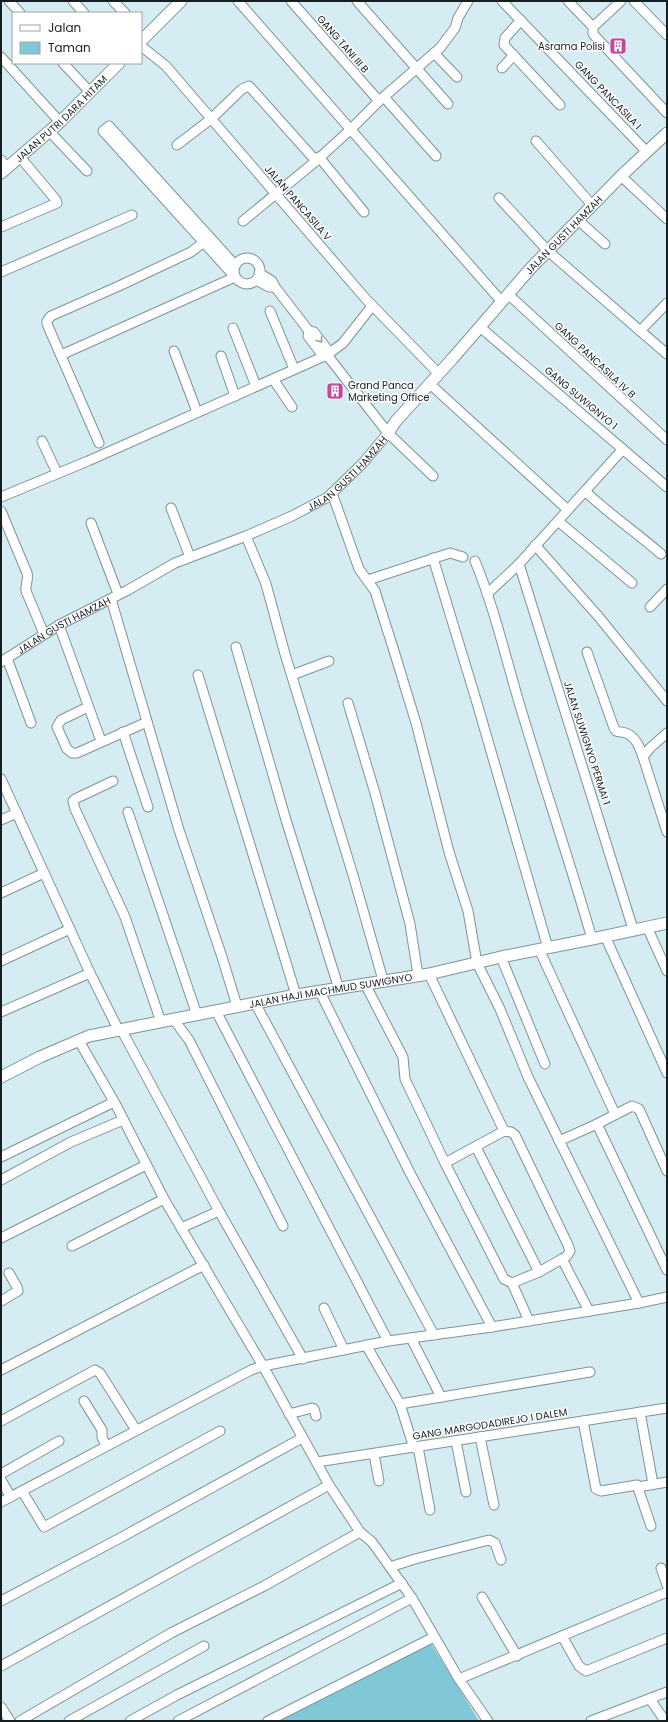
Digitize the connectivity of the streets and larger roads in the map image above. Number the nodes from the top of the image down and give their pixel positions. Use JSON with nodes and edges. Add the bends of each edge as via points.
{"nodes":[{"id":1,"x":9,"y":1,"type":"edge"},
{"id":2,"x":73,"y":1,"type":"edge"},
{"id":3,"x":113,"y":1,"type":"edge"},
{"id":4,"x":181,"y":1,"type":"edge"},
{"id":5,"x":238,"y":1,"type":"edge"},
{"id":6,"x":291,"y":1,"type":"edge"},
{"id":7,"x":356,"y":1,"type":"edge"},
{"id":8,"x":468,"y":1,"type":"edge"},
{"id":9,"x":502,"y":1,"type":"edge"},
{"id":10,"x":568,"y":1,"type":"edge"},
{"id":11,"x":621,"y":1,"type":"edge"},
{"id":12,"x":634,"y":1,"type":"edge"},
{"id":13,"x":19,"y":12,"type":"edge"},
{"id":14,"x":83,"y":12,"type":"edge"},
{"id":15,"x":124,"y":12,"type":"edge"},
{"id":16,"x":521,"y":20,"type":"junction"},
{"id":17,"x":593,"y":27,"type":"junction"},
{"id":18,"x":143,"y":35,"type":"edge"},
{"id":19,"x":667,"y":35,"type":"edge"},
{"id":20,"x":142,"y":47,"type":"edge"},
{"id":21,"x":434,"y":53,"type":"junction"},
{"id":22,"x":514,"y":55,"type":"junction"},
{"id":23,"x":1,"y":57,"type":"edge"},
{"id":24,"x":64,"y":64,"type":"edge"},
{"id":25,"x":117,"y":64,"type":"edge"},
{"id":26,"x":416,"y":68,"type":"junction"},
{"id":27,"x":502,"y":68,"type":"dead end"},
{"id":28,"x":457,"y":77,"type":"dead end"},
{"id":29,"x":90,"y":92,"type":"junction"},
{"id":30,"x":381,"y":99,"type":"junction"},
{"id":31,"x":448,"y":104,"type":"dead end"},
{"id":32,"x":560,"y":105,"type":"dead end"},
{"id":33,"x":667,"y":113,"type":"edge"},
{"id":34,"x":211,"y":119,"type":"junction"},
{"id":35,"x":60,"y":122,"type":"junction"},
{"id":36,"x":350,"y":130,"type":"junction"},
{"id":37,"x":49,"y":131,"type":"junction"},
{"id":38,"x":667,"y":133,"type":"edge"},
{"id":39,"x":536,"y":141,"type":"dead end"},
{"id":40,"x":177,"y":145,"type":"dead end"},
{"id":41,"x":647,"y":152,"type":"junction"},
{"id":42,"x":436,"y":156,"type":"dead end"},
{"id":43,"x":20,"y":157,"type":"junction"},
{"id":44,"x":318,"y":159,"type":"junction"},
{"id":45,"x":3,"y":167,"type":"edge"},
{"id":46,"x":87,"y":171,"type":"dead end"},
{"id":47,"x":621,"y":176,"type":"junction"},
{"id":48,"x":275,"y":194,"type":"junction"},
{"id":49,"x":499,"y":198,"type":"dead end"},
{"id":50,"x":592,"y":205,"type":"junction"},
{"id":51,"x":182,"y":212,"type":"junction"},
{"id":52,"x":364,"y":212,"type":"dead end"},
{"id":53,"x":132,"y":215,"type":"dead end"},
{"id":54,"x":667,"y":218,"type":"edge"},
{"id":55,"x":578,"y":220,"type":"junction"},
{"id":56,"x":243,"y":221,"type":"dead end"},
{"id":57,"x":1,"y":227,"type":"edge"},
{"id":58,"x":204,"y":242,"type":"junction"},
{"id":59,"x":606,"y":244,"type":"dead end"},
{"id":60,"x":548,"y":251,"type":"junction"},
{"id":61,"x":235,"y":265,"type":"junction"},
{"id":62,"x":1,"y":272,"type":"edge"},
{"id":63,"x":258,"y":276,"type":"junction"},
{"id":64,"x":235,"y":277,"type":"junction"},
{"id":65,"x":505,"y":299,"type":"junction"},
{"id":66,"x":667,"y":302,"type":"edge"},
{"id":67,"x":372,"y":306,"type":"junction"},
{"id":68,"x":270,"y":311,"type":"dead end"},
{"id":69,"x":480,"y":327,"type":"junction"},
{"id":70,"x":234,"y":328,"type":"dead end"},
{"id":71,"x":640,"y":331,"type":"junction"},
{"id":72,"x":174,"y":351,"type":"dead end"},
{"id":73,"x":327,"y":354,"type":"junction"},
{"id":74,"x":667,"y":354,"type":"edge"},
{"id":75,"x":60,"y":355,"type":"junction"},
{"id":76,"x":221,"y":356,"type":"dead end"},
{"id":77,"x":294,"y":369,"type":"junction"},
{"id":78,"x":439,"y":374,"type":"junction"},
{"id":79,"x":273,"y":378,"type":"junction"},
{"id":80,"x":430,"y":384,"type":"junction"},
{"id":81,"x":256,"y":386,"type":"junction"},
{"id":82,"x":234,"y":396,"type":"junction"},
{"id":83,"x":292,"y":407,"type":"dead end"},
{"id":84,"x":197,"y":412,"type":"junction"},
{"id":85,"x":388,"y":433,"type":"junction"},
{"id":86,"x":667,"y":440,"type":"edge"},
{"id":87,"x":42,"y":441,"type":"dead end"},
{"id":88,"x":99,"y":443,"type":"dead end"},
{"id":89,"x":623,"y":449,"type":"junction"},
{"id":90,"x":57,"y":473,"type":"junction"},
{"id":91,"x":433,"y":476,"type":"dead end"},
{"id":92,"x":667,"y":486,"type":"edge"},
{"id":93,"x":332,"y":492,"type":"junction"},
{"id":94,"x":586,"y":492,"type":"junction"},
{"id":95,"x":1,"y":496,"type":"edge"},
{"id":96,"x":171,"y":508,"type":"dead end"},
{"id":97,"x":568,"y":510,"type":"junction"},
{"id":98,"x":1,"y":511,"type":"edge"},
{"id":99,"x":558,"y":521,"type":"junction"},
{"id":100,"x":91,"y":523,"type":"dead end"},
{"id":101,"x":246,"y":536,"type":"junction"},
{"id":102,"x":535,"y":545,"type":"junction"},
{"id":103,"x":661,"y":554,"type":"dead end"},
{"id":104,"x":190,"y":557,"type":"junction"},
{"id":105,"x":463,"y":557,"type":"dead end"},
{"id":106,"x":433,"y":558,"type":"junction"},
{"id":107,"x":475,"y":561,"type":"dead end"},
{"id":108,"x":519,"y":564,"type":"junction"},
{"id":109,"x":368,"y":580,"type":"junction"},
{"id":110,"x":632,"y":583,"type":"dead end"},
{"id":111,"x":667,"y":589,"type":"edge"},
{"id":112,"x":487,"y":594,"type":"junction"},
{"id":113,"x":115,"y":597,"type":"junction"},
{"id":114,"x":650,"y":607,"type":"dead end"},
{"id":115,"x":59,"y":625,"type":"junction"},
{"id":116,"x":44,"y":634,"type":"junction"},
{"id":117,"x":236,"y":646,"type":"dead end"},
{"id":118,"x":587,"y":652,"type":"dead end"},
{"id":119,"x":4,"y":660,"type":"edge"},
{"id":120,"x":329,"y":661,"type":"dead end"},
{"id":121,"x":198,"y":675,"type":"dead end"},
{"id":122,"x":292,"y":675,"type":"junction"},
{"id":123,"x":667,"y":701,"type":"edge"},
{"id":124,"x":348,"y":703,"type":"dead end"},
{"id":125,"x":88,"y":707,"type":"junction"},
{"id":126,"x":147,"y":722,"type":"junction"},
{"id":127,"x":31,"y":723,"type":"dead end"},
{"id":128,"x":123,"y":732,"type":"junction"},
{"id":129,"x":667,"y":733,"type":"edge"},
{"id":130,"x":101,"y":741,"type":"junction"},
{"id":131,"x":643,"y":757,"type":"junction"},
{"id":132,"x":1,"y":779,"type":"edge"},
{"id":133,"x":113,"y":781,"type":"dead end"},
{"id":134,"x":148,"y":807,"type":"dead end"},
{"id":135,"x":128,"y":812,"type":"dead end"},
{"id":136,"x":17,"y":813,"type":"junction"},
{"id":137,"x":1,"y":820,"type":"edge"},
{"id":138,"x":667,"y":832,"type":"edge"},
{"id":139,"x":44,"y":873,"type":"junction"},
{"id":140,"x":1,"y":894,"type":"edge"},
{"id":141,"x":667,"y":923,"type":"edge"},
{"id":142,"x":647,"y":927,"type":"junction"},
{"id":143,"x":70,"y":929,"type":"junction"},
{"id":144,"x":633,"y":929,"type":"junction"},
{"id":145,"x":605,"y":936,"type":"junction"},
{"id":146,"x":592,"y":939,"type":"junction"},
{"id":147,"x":544,"y":948,"type":"junction"},
{"id":148,"x":501,"y":957,"type":"junction"},
{"id":149,"x":1,"y":961,"type":"edge"},
{"id":150,"x":477,"y":963,"type":"junction"},
{"id":151,"x":667,"y":971,"type":"edge"},
{"id":152,"x":90,"y":973,"type":"junction"},
{"id":153,"x":423,"y":974,"type":"junction"},
{"id":154,"x":383,"y":980,"type":"junction"},
{"id":155,"x":364,"y":984,"type":"junction"},
{"id":156,"x":339,"y":989,"type":"junction"},
{"id":157,"x":320,"y":992,"type":"junction"},
{"id":158,"x":296,"y":995,"type":"junction"},
{"id":159,"x":254,"y":1004,"type":"junction"},
{"id":160,"x":237,"y":1006,"type":"junction"},
{"id":161,"x":216,"y":1011,"type":"junction"},
{"id":162,"x":1,"y":1012,"type":"edge"},
{"id":163,"x":197,"y":1015,"type":"junction"},
{"id":164,"x":174,"y":1020,"type":"junction"},
{"id":165,"x":161,"y":1022,"type":"junction"},
{"id":166,"x":119,"y":1029,"type":"junction"},
{"id":167,"x":79,"y":1041,"type":"junction"},
{"id":168,"x":546,"y":1064,"type":"dead end"},
{"id":169,"x":667,"y":1073,"type":"edge"},
{"id":170,"x":1,"y":1077,"type":"edge"},
{"id":171,"x":114,"y":1102,"type":"junction"},
{"id":172,"x":615,"y":1114,"type":"junction"},
{"id":173,"x":123,"y":1120,"type":"junction"},
{"id":174,"x":597,"y":1124,"type":"junction"},
{"id":175,"x":504,"y":1131,"type":"junction"},
{"id":176,"x":559,"y":1141,"type":"junction"},
{"id":177,"x":476,"y":1147,"type":"junction"},
{"id":178,"x":1,"y":1157,"type":"edge"},
{"id":179,"x":444,"y":1163,"type":"junction"},
{"id":180,"x":146,"y":1165,"type":"junction"},
{"id":181,"x":667,"y":1171,"type":"edge"},
{"id":182,"x":1,"y":1180,"type":"edge"},
{"id":183,"x":164,"y":1199,"type":"junction"},
{"id":184,"x":219,"y":1211,"type":"junction"},
{"id":185,"x":283,"y":1226,"type":"dead end"},
{"id":186,"x":181,"y":1228,"type":"junction"},
{"id":187,"x":1,"y":1238,"type":"edge"},
{"id":188,"x":72,"y":1246,"type":"dead end"},
{"id":189,"x":562,"y":1259,"type":"junction"},
{"id":190,"x":204,"y":1265,"type":"junction"},
{"id":191,"x":667,"y":1270,"type":"edge"},
{"id":192,"x":539,"y":1272,"type":"junction"},
{"id":193,"x":9,"y":1273,"type":"dead end"},
{"id":194,"x":512,"y":1283,"type":"junction"},
{"id":195,"x":667,"y":1297,"type":"edge"},
{"id":196,"x":1,"y":1301,"type":"edge"},
{"id":197,"x":639,"y":1303,"type":"junction"},
{"id":198,"x":324,"y":1308,"type":"dead end"},
{"id":199,"x":589,"y":1311,"type":"junction"},
{"id":200,"x":529,"y":1321,"type":"junction"},
{"id":201,"x":492,"y":1327,"type":"junction"},
{"id":202,"x":434,"y":1335,"type":"junction"},
{"id":203,"x":411,"y":1338,"type":"junction"},
{"id":204,"x":388,"y":1341,"type":"junction"},
{"id":205,"x":366,"y":1345,"type":"junction"},
{"id":206,"x":344,"y":1350,"type":"junction"},
{"id":207,"x":303,"y":1358,"type":"junction"},
{"id":208,"x":263,"y":1366,"type":"junction"},
{"id":209,"x":1,"y":1370,"type":"edge"},
{"id":210,"x":590,"y":1372,"type":"dead end"},
{"id":211,"x":441,"y":1397,"type":"junction"},
{"id":212,"x":84,"y":1401,"type":"dead end"},
{"id":213,"x":400,"y":1404,"type":"junction"},
{"id":214,"x":667,"y":1408,"type":"edge"},
{"id":215,"x":640,"y":1412,"type":"junction"},
{"id":216,"x":288,"y":1414,"type":"junction"},
{"id":217,"x":316,"y":1416,"type":"dead end"},
{"id":218,"x":1,"y":1421,"type":"edge"},
{"id":219,"x":583,"y":1421,"type":"junction"},
{"id":220,"x":136,"y":1430,"type":"junction"},
{"id":221,"x":220,"y":1431,"type":"dead end"},
{"id":222,"x":480,"y":1437,"type":"junction"},
{"id":223,"x":302,"y":1438,"type":"junction"},
{"id":224,"x":59,"y":1441,"type":"dead end"},
{"id":225,"x":456,"y":1441,"type":"junction"},
{"id":226,"x":106,"y":1446,"type":"junction"},
{"id":227,"x":416,"y":1448,"type":"junction"},
{"id":228,"x":374,"y":1454,"type":"junction"},
{"id":229,"x":316,"y":1462,"type":"junction"},
{"id":230,"x":1,"y":1474,"type":"edge"},
{"id":231,"x":1,"y":1480,"type":"edge"},
{"id":232,"x":379,"y":1481,"type":"dead end"},
{"id":233,"x":667,"y":1482,"type":"edge"},
{"id":234,"x":653,"y":1484,"type":"junction"},
{"id":235,"x":329,"y":1485,"type":"junction"},
{"id":236,"x":638,"y":1487,"type":"junction"},
{"id":237,"x":22,"y":1491,"type":"junction"},
{"id":238,"x":466,"y":1492,"type":"dead end"},
{"id":239,"x":11,"y":1497,"type":"junction"},
{"id":240,"x":1,"y":1502,"type":"edge"},
{"id":241,"x":494,"y":1505,"type":"dead end"},
{"id":242,"x":430,"y":1510,"type":"dead end"},
{"id":243,"x":651,"y":1526,"type":"dead end"},
{"id":244,"x":360,"y":1532,"type":"junction"},
{"id":245,"x":501,"y":1560,"type":"dead end"},
{"id":246,"x":390,"y":1567,"type":"junction"},
{"id":247,"x":661,"y":1568,"type":"dead end"},
{"id":248,"x":402,"y":1583,"type":"junction"},
{"id":249,"x":667,"y":1585,"type":"edge"},
{"id":250,"x":667,"y":1592,"type":"edge"},
{"id":251,"x":482,"y":1597,"type":"dead end"},
{"id":252,"x":412,"y":1598,"type":"junction"},
{"id":253,"x":1,"y":1601,"type":"edge"},
{"id":254,"x":562,"y":1636,"type":"junction"},
{"id":255,"x":434,"y":1637,"type":"junction"},
{"id":256,"x":667,"y":1638,"type":"edge"},
{"id":257,"x":204,"y":1646,"type":"dead end"},
{"id":258,"x":516,"y":1656,"type":"junction"},
{"id":259,"x":1,"y":1666,"type":"edge"},
{"id":260,"x":460,"y":1679,"type":"junction"},
{"id":261,"x":667,"y":1692,"type":"edge"},
{"id":262,"x":650,"y":1699,"type":"junction"},
{"id":263,"x":1,"y":1706,"type":"edge"},
{"id":264,"x":10,"y":1721,"type":"edge"},
{"id":265,"x":20,"y":1721,"type":"edge"},
{"id":266,"x":69,"y":1721,"type":"edge"},
{"id":267,"x":130,"y":1721,"type":"edge"},
{"id":268,"x":178,"y":1721,"type":"edge"},
{"id":269,"x":268,"y":1721,"type":"edge"},
{"id":270,"x":488,"y":1721,"type":"edge"},
{"id":271,"x":591,"y":1721,"type":"edge"},
{"id":272,"x":664,"y":1721,"type":"edge"}],
"edges":[{"from":1,"to":13,"type":"street"},
{"from":2,"to":14,"type":"street"},
{"from":3,"to":15,"type":"street"},
{"from":4,"to":18,"type":"street"},
{"from":5,"to":36,"type":"street","name":"GANG PANCASILA IV B"},
{"from":6,"to":30,"type":"street","name":"GANG TANI III B"},
{"from":7,"to":26,"type":"street"},
{"from":8,"to":21,"type":"street","via":[[453,32]]},
{"from":9,"to":16,"type":"street","name":"GANG PANCASILA I"},
{"from":10,"to":17,"type":"street"},
{"from":11,"to":17,"type":"street"},
{"from":12,"to":19,"type":"street"},
{"from":16,"to":22,"type":"street","via":[[504,41],[505,46]]},
{"from":16,"to":41,"type":"street","name":"GANG PANCASILA I"},
{"from":17,"to":33,"type":"street","via":[[593,34]]},
{"from":20,"to":34,"type":"street","name":"JALAN PANCASILA V","via":[[166,66]]},
{"from":21,"to":26,"type":"street"},
{"from":21,"to":28,"type":"street"},
{"from":22,"to":27,"type":"street"},
{"from":22,"to":32,"type":"street"},
{"from":23,"to":35,"type":"street"},
{"from":24,"to":29,"type":"street"},
{"from":25,"to":29,"type":"street","name":"JALAN PUTRI DARA HITAM"},
{"from":26,"to":30,"type":"street"},
{"from":26,"to":31,"type":"street"},
{"from":29,"to":35,"type":"street","name":"JALAN PUTRI DARA HITAM"},
{"from":30,"to":36,"type":"street"},
{"from":30,"to":42,"type":"street","name":"GANG TANI III B"},
{"from":34,"to":40,"type":"street"},
{"from":34,"to":44,"type":"street","via":[[242,89],[250,86]]},
{"from":34,"to":48,"type":"street","name":"JALAN PANCASILA V"},
{"from":35,"to":37,"type":"street","name":"JALAN PUTRI DARA HITAM"},
{"from":36,"to":44,"type":"street"},
{"from":36,"to":65,"type":"street","name":"GANG PANCASILA IV B"},
{"from":37,"to":43,"type":"street","name":"JALAN PUTRI DARA HITAM"},
{"from":37,"to":46,"type":"street"},
{"from":38,"to":41,"type":"street","name":"JALAN GUSTI HAMZAH"},
{"from":39,"to":50,"type":"street"},
{"from":41,"to":47,"type":"street","name":"JALAN GUSTI HAMZAH"},
{"from":43,"to":45,"type":"street","name":"JALAN PUTRI DARA HITAM"},
{"from":43,"to":57,"type":"street","via":[[57,202]]},
{"from":44,"to":48,"type":"street"},
{"from":44,"to":52,"type":"street"},
{"from":47,"to":50,"type":"street","name":"JALAN GUSTI HAMZAH"},
{"from":47,"to":54,"type":"street"},
{"from":48,"to":56,"type":"street"},
{"from":48,"to":67,"type":"street","name":"JALAN PANCASILA V"},
{"from":49,"to":60,"type":"street"},
{"from":50,"to":55,"type":"street","name":"JALAN GUSTI HAMZAH"},
{"from":51,"to":51,"type":"street","via":[[103,131],[109,126]]},
{"from":51,"to":58,"type":"street"},
{"from":51,"to":61,"type":"street"},
{"from":53,"to":62,"type":"street"},
{"from":55,"to":59,"type":"street"},
{"from":55,"to":60,"type":"street","name":"JALAN GUSTI HAMZAH"},
{"from":58,"to":64,"type":"street"},
{"from":58,"to":75,"type":"street","via":[[185,255],[51,316],[47,324]]},
{"from":60,"to":65,"type":"street","name":"JALAN GUSTI HAMZAH"},
{"from":60,"to":71,"type":"street"},
{"from":61,"to":63,"type":"street","via":[[244,259],[251,259],[257,263]]},
{"from":61,"to":64,"type":"street"},
{"from":63,"to":64,"type":"street","via":[[247,284]]},
{"from":63,"to":73,"type":"street","via":[[272,281],[309,331],[314,332]]},
{"from":64,"to":75,"type":"street"},
{"from":65,"to":69,"type":"street","name":"JALAN GUSTI HAMZAH"},
{"from":65,"to":86,"type":"street","name":"GANG PANCASILA IV B"},
{"from":66,"to":71,"type":"street"},
{"from":67,"to":73,"type":"street","via":[[343,343]]},
{"from":67,"to":78,"type":"street","name":"JALAN PANCASILA V"},
{"from":68,"to":77,"type":"street"},
{"from":69,"to":78,"type":"street","name":"JALAN GUSTI HAMZAH"},
{"from":69,"to":89,"type":"street","name":"GANG SUWIGNYO 1"},
{"from":70,"to":81,"type":"street"},
{"from":71,"to":74,"type":"street"},
{"from":72,"to":84,"type":"street"},
{"from":73,"to":77,"type":"street"},
{"from":73,"to":85,"type":"street"},
{"from":75,"to":88,"type":"street"},
{"from":76,"to":82,"type":"street"},
{"from":77,"to":79,"type":"street"},
{"from":78,"to":80,"type":"street","name":"JALAN GUSTI HAMZAH"},
{"from":79,"to":81,"type":"street"},
{"from":79,"to":83,"type":"street"},
{"from":80,"to":85,"type":"street","name":"JALAN GUSTI HAMZAH"},
{"from":80,"to":97,"type":"street"},
{"from":81,"to":82,"type":"street"},
{"from":82,"to":84,"type":"street"},
{"from":84,"to":90,"type":"street"},
{"from":85,"to":91,"type":"street"},
{"from":85,"to":93,"type":"street","name":"JALAN GUSTI HAMZAH","via":[[353,474]]},
{"from":87,"to":90,"type":"street"},
{"from":89,"to":92,"type":"street","name":"GANG SUWIGNYO 1"},
{"from":89,"to":94,"type":"street"},
{"from":90,"to":95,"type":"street"},
{"from":93,"to":101,"type":"street","name":"JALAN GUSTI HAMZAH","via":[[328,497],[292,516]]},
{"from":93,"to":109,"type":"street","via":[[359,569]]},
{"from":94,"to":97,"type":"street"},
{"from":94,"to":103,"type":"street"},
{"from":96,"to":104,"type":"street"},
{"from":97,"to":99,"type":"street"},
{"from":98,"to":116,"type":"street","via":[[27,573],[26,591]]},
{"from":99,"to":102,"type":"street"},
{"from":99,"to":110,"type":"street"},
{"from":100,"to":113,"type":"street"},
{"from":101,"to":104,"type":"street","name":"JALAN GUSTI HAMZAH"},
{"from":101,"to":122,"type":"street","via":[[266,584]]},
{"from":102,"to":108,"type":"street"},
{"from":102,"to":123,"type":"street","via":[[598,616]]},
{"from":104,"to":113,"type":"street","name":"JALAN GUSTI HAMZAH"},
{"from":105,"to":106,"type":"street","via":[[450,553]]},
{"from":106,"to":109,"type":"street"},
{"from":106,"to":147,"type":"street","via":[[477,703]]},
{"from":107,"to":112,"type":"street"},
{"from":108,"to":112,"type":"street"},
{"from":108,"to":144,"type":"street","name":"JALAN SUWIGNYO PERMAI 1"},
{"from":109,"to":150,"type":"street","via":[[375,591],[416,723],[449,852],[468,911]]},
{"from":111,"to":114,"type":"street"},
{"from":112,"to":146,"type":"street"},
{"from":113,"to":115,"type":"street","name":"JALAN GUSTI HAMZAH"},
{"from":113,"to":126,"type":"street"},
{"from":115,"to":116,"type":"street","name":"JALAN GUSTI HAMZAH"},
{"from":115,"to":125,"type":"street"},
{"from":116,"to":119,"type":"street","name":"JALAN GUSTI HAMZAH"},
{"from":117,"to":156,"type":"street","via":[[286,820]]},
{"from":118,"to":131,"type":"street","via":[[614,728],[637,742]]},
{"from":119,"to":127,"type":"street"},
{"from":120,"to":122,"type":"street"},
{"from":121,"to":158,"type":"street"},
{"from":122,"to":154,"type":"street"},
{"from":124,"to":153,"type":"street","via":[[375,793]]},
{"from":125,"to":130,"type":"street"},
{"from":125,"to":130,"type":"street","via":[[61,720],[57,727],[67,749],[72,753]]},
{"from":126,"to":128,"type":"street"},
{"from":126,"to":160,"type":"street","via":[[179,830]]},
{"from":128,"to":130,"type":"street"},
{"from":128,"to":134,"type":"street"},
{"from":129,"to":131,"type":"street"},
{"from":131,"to":138,"type":"street"},
{"from":132,"to":136,"type":"street"},
{"from":133,"to":165,"type":"street","via":[[73,801],[125,917]]},
{"from":135,"to":163,"type":"street"},
{"from":136,"to":137,"type":"street"},
{"from":136,"to":139,"type":"street"},
{"from":139,"to":140,"type":"street"},
{"from":139,"to":143,"type":"street"},
{"from":141,"to":142,"type":"street","name":"JALAN HAJI MACHMUD SUWIGNYO"},
{"from":142,"to":144,"type":"street","name":"JALAN HAJI MACHMUD SUWIGNYO"},
{"from":142,"to":151,"type":"street"},
{"from":143,"to":149,"type":"street"},
{"from":143,"to":152,"type":"street"},
{"from":144,"to":145,"type":"street","name":"JALAN HAJI MACHMUD SUWIGNYO"},
{"from":145,"to":146,"type":"street","name":"JALAN HAJI MACHMUD SUWIGNYO"},
{"from":145,"to":169,"type":"street"},
{"from":146,"to":147,"type":"street","name":"JALAN HAJI MACHMUD SUWIGNYO"},
{"from":147,"to":148,"type":"street","name":"JALAN HAJI MACHMUD SUWIGNYO"},
{"from":147,"to":172,"type":"street"},
{"from":148,"to":150,"type":"street","name":"JALAN HAJI MACHMUD SUWIGNYO"},
{"from":148,"to":168,"type":"street"},
{"from":150,"to":153,"type":"street","name":"JALAN HAJI MACHMUD SUWIGNYO"},
{"from":150,"to":176,"type":"street"},
{"from":152,"to":162,"type":"street"},
{"from":152,"to":166,"type":"street"},
{"from":153,"to":154,"type":"street","name":"JALAN HAJI MACHMUD SUWIGNYO"},
{"from":153,"to":175,"type":"street"},
{"from":154,"to":155,"type":"street","name":"JALAN HAJI MACHMUD SUWIGNYO"},
{"from":155,"to":156,"type":"street","name":"JALAN HAJI MACHMUD SUWIGNYO"},
{"from":155,"to":179,"type":"street","via":[[403,1057],[405,1079]]},
{"from":156,"to":157,"type":"street","name":"JALAN HAJI MACHMUD SUWIGNYO"},
{"from":157,"to":158,"type":"street","name":"JALAN HAJI MACHMUD SUWIGNYO"},
{"from":157,"to":201,"type":"street","via":[[410,1173]]},
{"from":158,"to":159,"type":"street","name":"JALAN HAJI MACHMUD SUWIGNYO"},
{"from":159,"to":160,"type":"street","name":"JALAN HAJI MACHMUD SUWIGNYO"},
{"from":159,"to":202,"type":"street"},
{"from":160,"to":161,"type":"street","name":"JALAN HAJI MACHMUD SUWIGNYO"},
{"from":161,"to":163,"type":"street","name":"JALAN HAJI MACHMUD SUWIGNYO"},
{"from":161,"to":204,"type":"street"},
{"from":163,"to":164,"type":"street","name":"JALAN HAJI MACHMUD SUWIGNYO"},
{"from":164,"to":165,"type":"street","name":"JALAN HAJI MACHMUD SUWIGNYO"},
{"from":164,"to":185,"type":"street","via":[[189,1040]]},
{"from":165,"to":166,"type":"street","name":"JALAN HAJI MACHMUD SUWIGNYO"},
{"from":166,"to":167,"type":"street","name":"JALAN HAJI MACHMUD SUWIGNYO"},
{"from":166,"to":184,"type":"street"},
{"from":167,"to":170,"type":"street","name":"JALAN HAJI MACHMUD SUWIGNYO"},
{"from":167,"to":171,"type":"street"},
{"from":171,"to":173,"type":"street"},
{"from":171,"to":178,"type":"street"},
{"from":172,"to":174,"type":"street"},
{"from":172,"to":181,"type":"street","via":[[632,1106],[639,1108]]},
{"from":173,"to":180,"type":"street"},
{"from":173,"to":182,"type":"street","via":[[71,1142]]},
{"from":174,"to":176,"type":"street"},
{"from":174,"to":191,"type":"street"},
{"from":175,"to":177,"type":"street"},
{"from":175,"to":189,"type":"street","via":[[515,1135],[568,1245],[570,1250]]},
{"from":176,"to":197,"type":"street"},
{"from":177,"to":179,"type":"street"},
{"from":177,"to":192,"type":"street"},
{"from":179,"to":194,"type":"street","via":[[504,1279]]},
{"from":180,"to":183,"type":"street"},
{"from":180,"to":187,"type":"street"},
{"from":183,"to":186,"type":"street"},
{"from":183,"to":188,"type":"street"},
{"from":184,"to":186,"type":"street"},
{"from":184,"to":207,"type":"street"},
{"from":186,"to":190,"type":"street"},
{"from":189,"to":192,"type":"street"},
{"from":189,"to":199,"type":"street"},
{"from":190,"to":208,"type":"street"},
{"from":190,"to":209,"type":"street"},
{"from":192,"to":194,"type":"street"},
{"from":193,"to":196,"type":"street","via":[[18,1291]]},
{"from":194,"to":200,"type":"street"},
{"from":195,"to":197,"type":"street"},
{"from":197,"to":199,"type":"street"},
{"from":198,"to":206,"type":"street"},
{"from":199,"to":200,"type":"street"},
{"from":200,"to":201,"type":"street"},
{"from":201,"to":202,"type":"street"},
{"from":202,"to":203,"type":"street"},
{"from":203,"to":204,"type":"street"},
{"from":203,"to":211,"type":"street"},
{"from":204,"to":205,"type":"street"},
{"from":205,"to":206,"type":"street"},
{"from":205,"to":213,"type":"street"},
{"from":206,"to":207,"type":"street"},
{"from":207,"to":208,"type":"street"},
{"from":208,"to":216,"type":"street"},
{"from":208,"to":220,"type":"street"},
{"from":210,"to":211,"type":"street"},
{"from":211,"to":213,"type":"street"},
{"from":212,"to":226,"type":"street","via":[[102,1430]]},
{"from":213,"to":227,"type":"street"},
{"from":214,"to":215,"type":"street","name":"GANG MARGODADIREJO I DALEM"},
{"from":215,"to":219,"type":"street","name":"GANG MARGODADIREJO I DALEM"},
{"from":215,"to":234,"type":"street"},
{"from":216,"to":217,"type":"street","via":[[312,1408]]},
{"from":216,"to":223,"type":"street"},
{"from":218,"to":220,"type":"street","via":[[95,1370],[100,1372]]},
{"from":219,"to":222,"type":"street","name":"GANG MARGODADIREJO I DALEM"},
{"from":219,"to":236,"type":"street","via":[[596,1489],[601,1491],[635,1485]]},
{"from":220,"to":226,"type":"street"},
{"from":221,"to":237,"type":"street","via":[[44,1527]]},
{"from":222,"to":225,"type":"street","name":"GANG MARGODADIREJO I DALEM"},
{"from":222,"to":241,"type":"street"},
{"from":223,"to":229,"type":"street"},
{"from":223,"to":253,"type":"street"},
{"from":224,"to":230,"type":"street"},
{"from":225,"to":227,"type":"street","name":"GANG MARGODADIREJO I DALEM"},
{"from":225,"to":238,"type":"street"},
{"from":226,"to":237,"type":"street"},
{"from":227,"to":228,"type":"street","name":"GANG MARGODADIREJO I DALEM"},
{"from":227,"to":242,"type":"street"},
{"from":228,"to":229,"type":"street","name":"GANG MARGODADIREJO I DALEM"},
{"from":228,"to":232,"type":"street"},
{"from":229,"to":235,"type":"street"},
{"from":231,"to":239,"type":"street"},
{"from":233,"to":234,"type":"street"},
{"from":234,"to":236,"type":"street"},
{"from":235,"to":244,"type":"street"},
{"from":235,"to":259,"type":"street"},
{"from":236,"to":243,"type":"street"},
{"from":237,"to":239,"type":"street"},
{"from":239,"to":240,"type":"street"},
{"from":244,"to":246,"type":"street","via":[[372,1542]]},
{"from":244,"to":265,"type":"street","via":[[264,1586],[171,1633]]},
{"from":245,"to":246,"type":"street","via":[[495,1543],[488,1540]]},
{"from":246,"to":248,"type":"street"},
{"from":247,"to":249,"type":"street"},
{"from":248,"to":252,"type":"street"},
{"from":248,"to":267,"type":"street"},
{"from":250,"to":254,"type":"street"},
{"from":251,"to":258,"type":"street"},
{"from":252,"to":255,"type":"street"},
{"from":252,"to":268,"type":"street"},
{"from":254,"to":256,"type":"street","via":[[579,1666],[586,1671]]},
{"from":254,"to":258,"type":"street"},
{"from":255,"to":260,"type":"street"},
{"from":255,"to":269,"type":"street"},
{"from":257,"to":266,"type":"street"},
{"from":258,"to":260,"type":"street"},
{"from":260,"to":270,"type":"street"},
{"from":261,"to":262,"type":"street"},
{"from":262,"to":271,"type":"street"},
{"from":262,"to":272,"type":"street"},
{"from":263,"to":264,"type":"street"}]}
